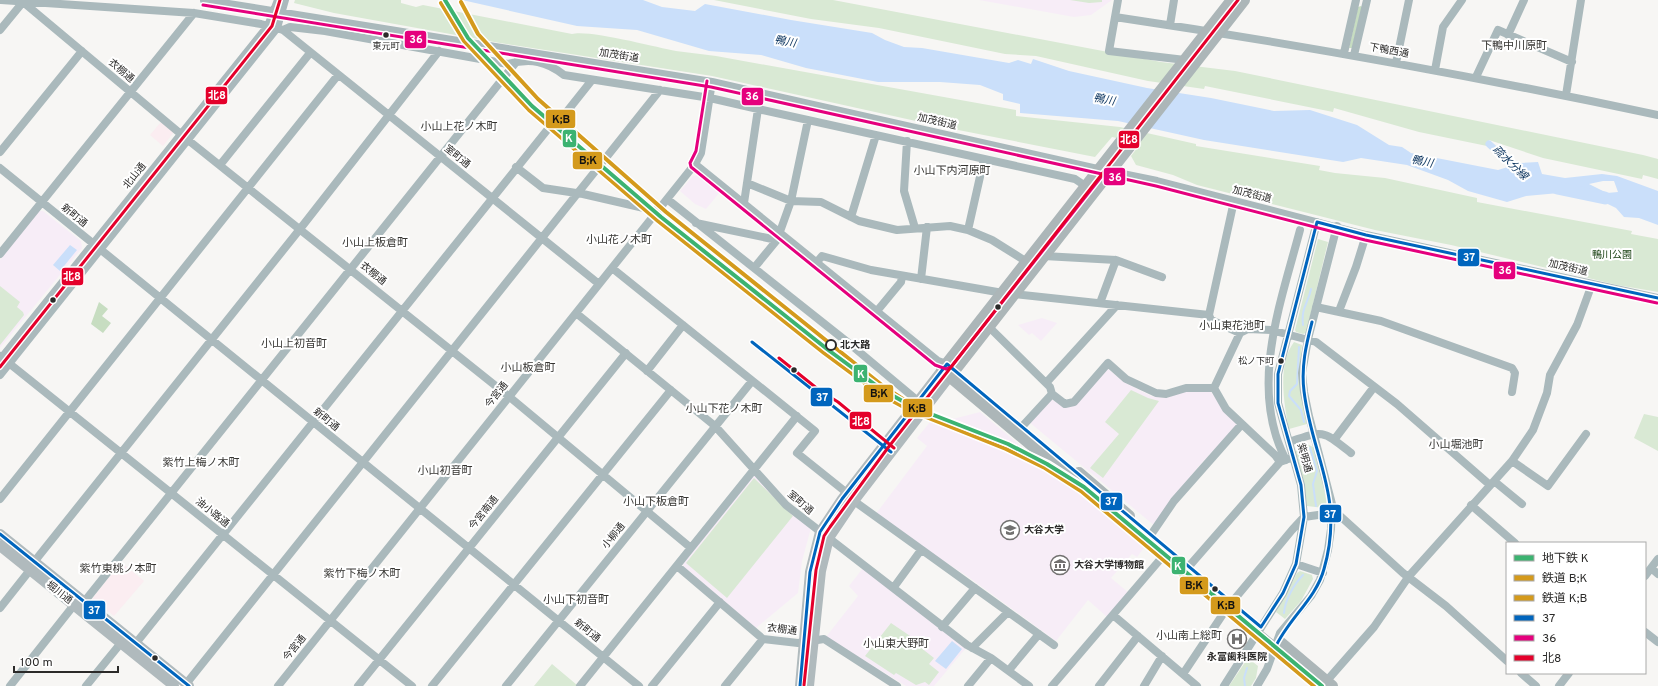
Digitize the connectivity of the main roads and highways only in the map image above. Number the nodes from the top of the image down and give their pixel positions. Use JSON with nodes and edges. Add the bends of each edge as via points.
{"nodes":[{"id":1,"x":1232,"y":0,"type":"edge"},
{"id":2,"x":1244,"y":0,"type":"edge"},
{"id":3,"x":1213,"y":31,"type":"junction"},
{"id":4,"x":1106,"y":170,"type":"junction"},
{"id":5,"x":1009,"y":294,"type":"junction"},
{"id":6,"x":946,"y":368,"type":"junction"},
{"id":7,"x":0,"y":534,"type":"edge"},
{"id":8,"x":824,"y":535,"type":"junction"},
{"id":9,"x":1149,"y":538,"type":"junction"},
{"id":10,"x":0,"y":546,"type":"edge"},
{"id":11,"x":32,"y":566,"type":"junction"},
{"id":12,"x":1187,"y":569,"type":"junction"},
{"id":13,"x":124,"y":639,"type":"junction"},
{"id":14,"x":809,"y":641,"type":"junction"},
{"id":15,"x":168,"y":681,"type":"edge"},
{"id":16,"x":187,"y":685,"type":"edge"},
{"id":17,"x":1325,"y":685,"type":"edge"},
{"id":18,"x":800,"y":686,"type":"edge"},
{"id":19,"x":809,"y":686,"type":"edge"}],
"edges":[{"from":1,"to":3,"type":"highway"},
{"from":2,"to":3,"type":"highway"},
{"from":3,"to":4,"type":"highway"},
{"from":4,"to":5,"type":"highway","via":[[1044,256]]},
{"from":4,"to":5,"type":"highway","via":[[1087,187],[1027,262]]},
{"from":5,"to":6,"type":"highway"},
{"from":5,"to":6,"type":"highway","via":[[989,327]]},
{"from":6,"to":8,"type":"main road","via":[[854,501]]},
{"from":6,"to":8,"type":"main road","via":[[847,493]]},
{"from":6,"to":9,"type":"highway"},
{"from":7,"to":11,"type":"main road","name":"堀川通"},
{"from":8,"to":14,"type":"main road","via":[[821,571]]},
{"from":9,"to":12,"type":"highway"},
{"from":9,"to":12,"type":"highway","via":[[1164,555]]},
{"from":10,"to":11,"type":"main road","name":"堀川通"},
{"from":11,"to":13,"type":"main road","name":"堀川通"},
{"from":12,"to":17,"type":"highway"},
{"from":13,"to":15,"type":"main road","name":"堀川通"},
{"from":13,"to":15,"type":"main road","name":"堀川通","via":[[136,644]]},
{"from":14,"to":18,"type":"main road"},
{"from":14,"to":19,"type":"main road"},
{"from":15,"to":16,"type":"main road","name":"堀川通"}]}
